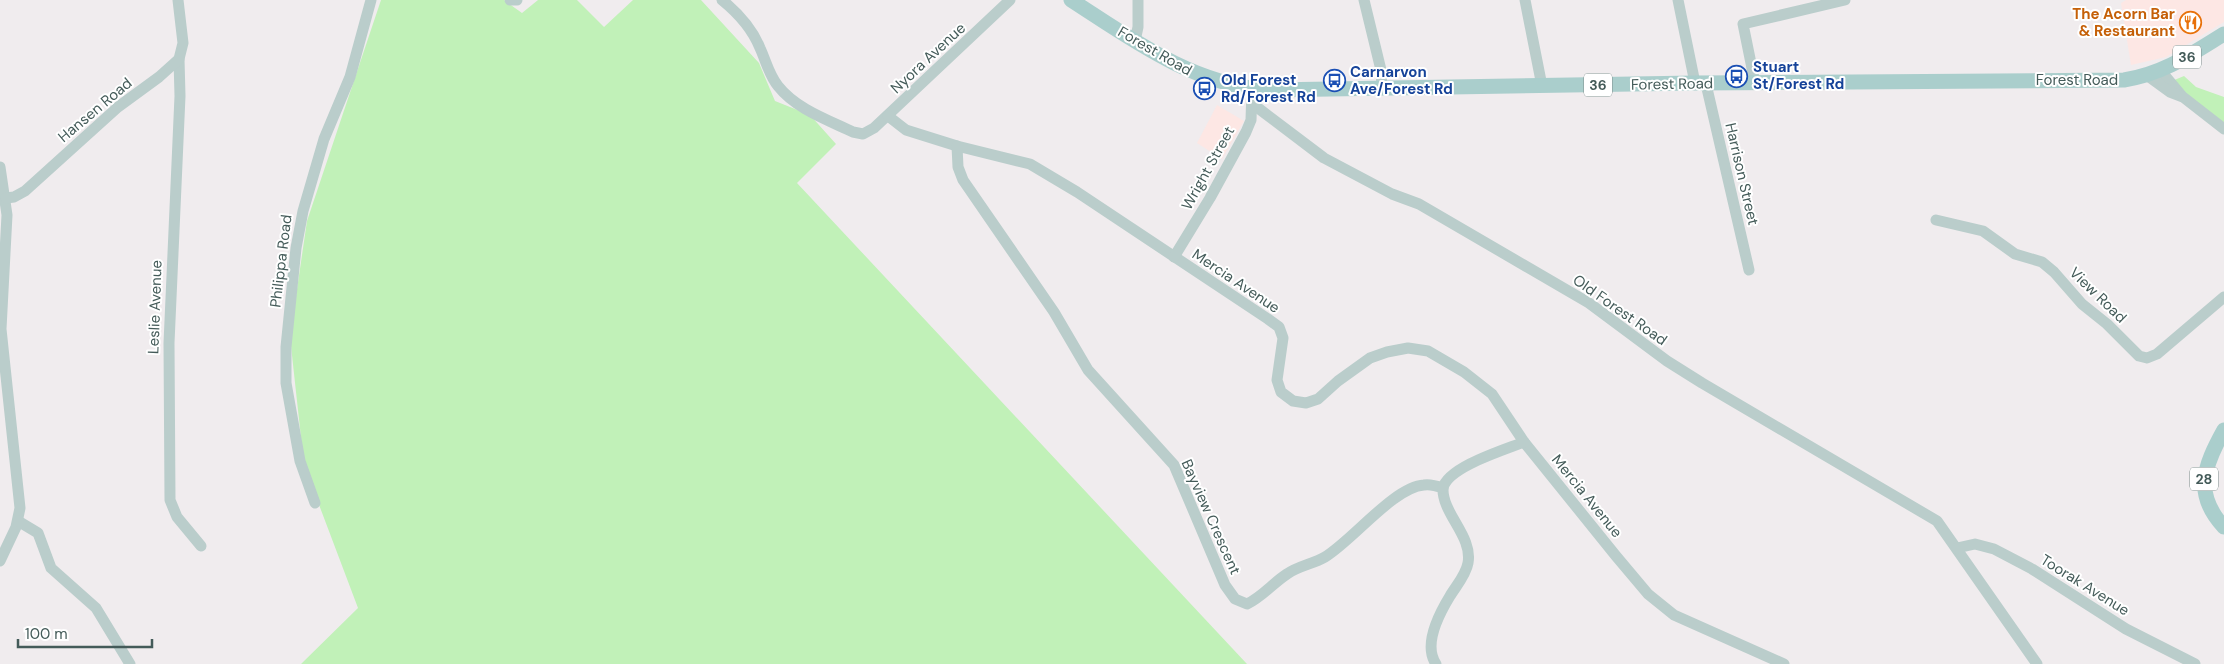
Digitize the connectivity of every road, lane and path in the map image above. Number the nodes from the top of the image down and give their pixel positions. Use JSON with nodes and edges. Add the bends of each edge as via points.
{"nodes":[{"id":1,"x":178,"y":0,"type":"edge"},
{"id":2,"x":371,"y":0,"type":"edge"},
{"id":3,"x":510,"y":0,"type":"edge"},
{"id":4,"x":517,"y":0,"type":"edge"},
{"id":5,"x":722,"y":0,"type":"edge"},
{"id":6,"x":1010,"y":0,"type":"edge"},
{"id":7,"x":1071,"y":0,"type":"edge"},
{"id":8,"x":1138,"y":0,"type":"edge"},
{"id":9,"x":1364,"y":0,"type":"edge"},
{"id":10,"x":1525,"y":0,"type":"edge"},
{"id":11,"x":1678,"y":0,"type":"edge"},
{"id":12,"x":1845,"y":0,"type":"edge"},
{"id":13,"x":2224,"y":34,"type":"edge"},
{"id":14,"x":1135,"y":41,"type":"junction"},
{"id":15,"x":179,"y":59,"type":"junction"},
{"id":16,"x":2155,"y":74,"type":"junction"},
{"id":17,"x":1755,"y":83,"type":"junction"},
{"id":18,"x":1700,"y":84,"type":"junction"},
{"id":19,"x":1542,"y":86,"type":"junction"},
{"id":20,"x":1382,"y":88,"type":"junction"},
{"id":21,"x":1259,"y":90,"type":"junction"},
{"id":22,"x":1258,"y":108,"type":"junction"},
{"id":23,"x":888,"y":116,"type":"junction"},
{"id":24,"x":1251,"y":120,"type":"junction"},
{"id":25,"x":2224,"y":129,"type":"edge"},
{"id":26,"x":957,"y":146,"type":"junction"},
{"id":27,"x":0,"y":168,"type":"edge"},
{"id":28,"x":6,"y":198,"type":"junction"},
{"id":29,"x":1936,"y":220,"type":"dead end"},
{"id":30,"x":1174,"y":257,"type":"junction"},
{"id":31,"x":1749,"y":270,"type":"dead end"},
{"id":32,"x":2224,"y":297,"type":"edge"},
{"id":33,"x":3,"y":368,"type":"edge"},
{"id":34,"x":2224,"y":430,"type":"edge"},
{"id":35,"x":1524,"y":442,"type":"junction"},
{"id":36,"x":1443,"y":488,"type":"junction"},
{"id":37,"x":315,"y":503,"type":"dead end"},
{"id":38,"x":18,"y":521,"type":"junction"},
{"id":39,"x":2224,"y":527,"type":"edge"},
{"id":40,"x":201,"y":546,"type":"dead end"},
{"id":41,"x":1956,"y":548,"type":"junction"},
{"id":42,"x":0,"y":561,"type":"edge"},
{"id":43,"x":130,"y":664,"type":"edge"},
{"id":44,"x":1436,"y":664,"type":"edge"},
{"id":45,"x":1784,"y":664,"type":"edge"},
{"id":46,"x":2037,"y":664,"type":"edge"},
{"id":47,"x":2195,"y":664,"type":"edge"}],
"edges":[{"from":1,"to":15,"type":"street","via":[[184,43]]},
{"from":2,"to":37,"type":"street","name":"Philippa Road","via":[[347,86],[324,139],[296,248],[286,347],[286,383],[300,461]]},
{"from":3,"to":4,"type":"street"},
{"from":5,"to":23,"type":"street","name":"Nyora Avenue","via":[[752,32],[774,80],[801,106],[863,134]]},
{"from":6,"to":23,"type":"street","name":"Nyora Avenue"},
{"from":7,"to":14,"type":"main road","name":"Forest Road","number":"36"},
{"from":8,"to":14,"type":"street"},
{"from":9,"to":20,"type":"street","via":[[1381,70]]},
{"from":10,"to":19,"type":"street"},
{"from":11,"to":18,"type":"street","name":"Harrison Street"},
{"from":12,"to":17,"type":"street","via":[[1743,24]]},
{"from":13,"to":16,"type":"main road","name":"Forest Road","number":"36"},
{"from":14,"to":21,"type":"main road","name":"Forest Road","number":"36","via":[[1199,76]]},
{"from":15,"to":28,"type":"street","name":"Hansen Road","via":[[118,107],[25,191]]},
{"from":15,"to":40,"type":"street","name":"Leslie Avenue","via":[[168,377],[170,500],[177,517]]},
{"from":16,"to":17,"type":"main road","name":"Forest Road","number":"36","via":[[2124,80]]},
{"from":16,"to":25,"type":"street"},
{"from":17,"to":18,"type":"main road","name":"Forest Road","number":"36"},
{"from":18,"to":19,"type":"main road","name":"Forest Road","number":"36"},
{"from":18,"to":31,"type":"street","name":"Harrison Street"},
{"from":19,"to":20,"type":"main road","name":"Forest Road","number":"36"},
{"from":20,"to":21,"type":"main road","name":"Forest Road","number":"36"},
{"from":21,"to":22,"type":"street"},
{"from":21,"to":24,"type":"street","name":"Wright Street"},
{"from":22,"to":24,"type":"street"},
{"from":22,"to":41,"type":"street","name":"Old Forest Road","via":[[1324,158],[1392,194],[1419,204],[1589,302],[1702,383],[1926,514],[1937,521]]},
{"from":23,"to":26,"type":"street","name":"Mercia Avenue","via":[[906,130]]},
{"from":24,"to":30,"type":"street","name":"Wright Street","via":[[1234,156]]},
{"from":26,"to":30,"type":"street","name":"Mercia Avenue","via":[[1030,164]]},
{"from":26,"to":36,"type":"street","name":"Bayview Crescent","via":[[958,167],[963,180],[1054,312],[1088,370],[1174,465],[1199,528],[1225,585],[1235,599],[1247,604],[1256,600],[1288,573],[1325,557],[1385,504],[1408,490],[1424,484]]},
{"from":27,"to":28,"type":"street"},
{"from":28,"to":33,"type":"street","via":[[1,320]]},
{"from":29,"to":32,"type":"street","name":"View Road","via":[[1983,231],[2015,254],[2042,262],[2139,356],[2147,358],[2157,354]]},
{"from":30,"to":35,"type":"street","name":"Mercia Avenue","via":[[1279,327],[1283,338],[1278,380],[1281,392],[1294,400],[1306,403],[1318,399],[1370,358],[1386,352],[1408,348],[1428,351],[1464,372],[1492,394]]},
{"from":33,"to":38,"type":"street","via":[[20,501]]},
{"from":34,"to":39,"type":"main road","number":"28","via":[[2207,465],[2204,484],[2210,510]]},
{"from":35,"to":36,"type":"street","via":[[1453,474],[1444,482]]},
{"from":35,"to":45,"type":"street","name":"Mercia Avenue","via":[[1658,603],[1674,614]]},
{"from":36,"to":44,"type":"street","via":[[1445,501],[1466,545],[1469,561],[1435,627],[1430,647]]},
{"from":38,"to":42,"type":"street"},
{"from":38,"to":43,"type":"street","via":[[38,533],[52,568],[96,608]]},
{"from":41,"to":46,"type":"street","name":"Old Forest Road"},
{"from":41,"to":47,"type":"street","name":"Toorak Avenue","via":[[1975,544],[1994,549],[2032,569],[2126,629]]}]}
